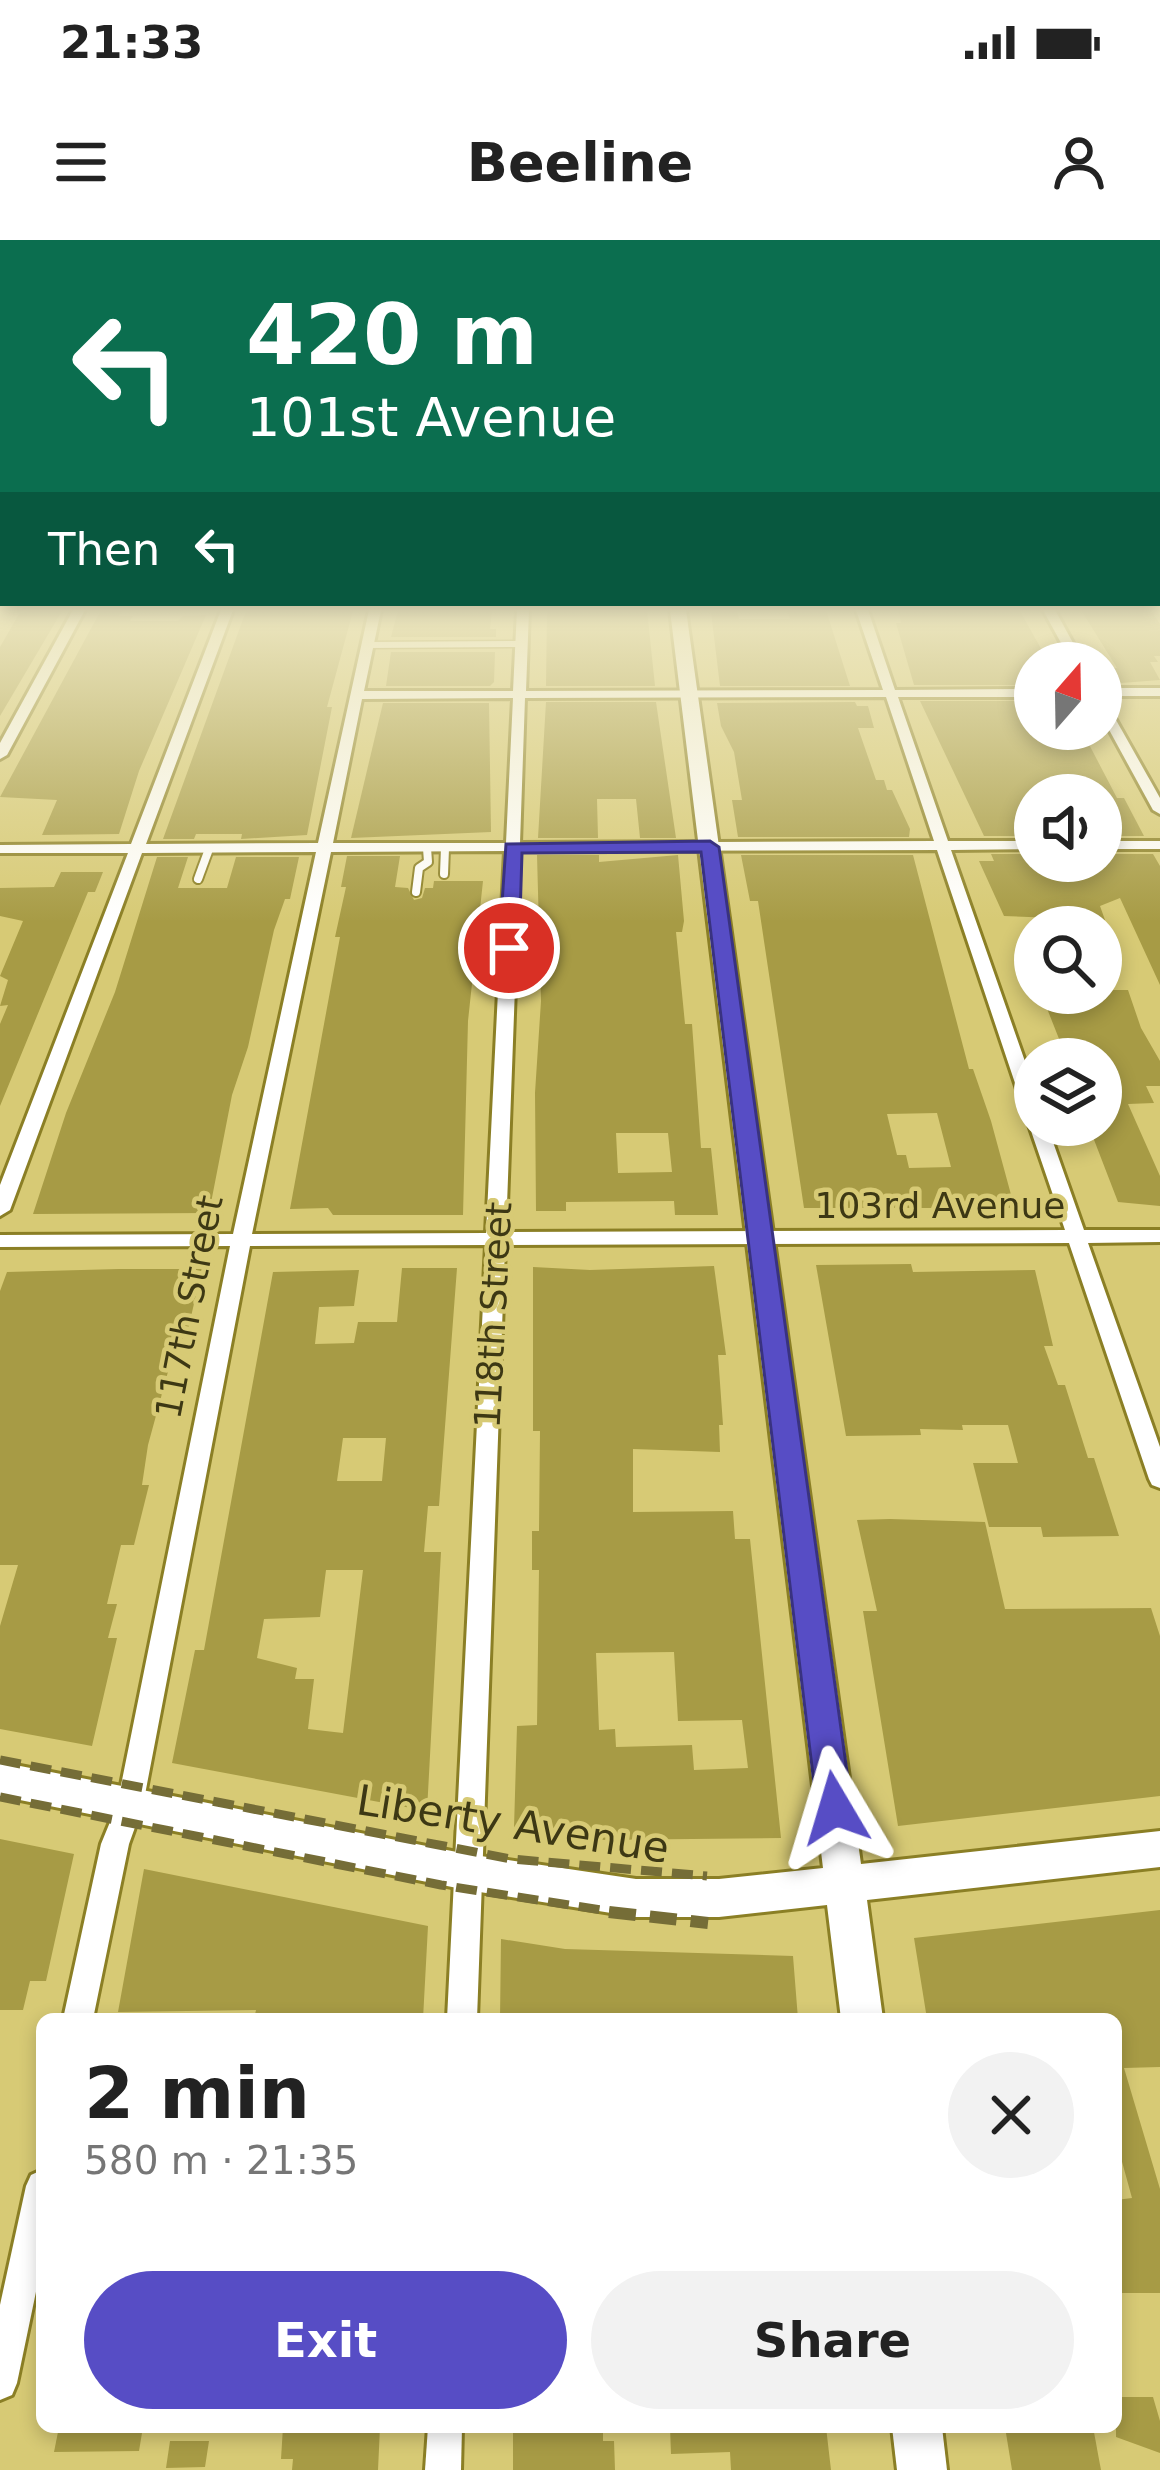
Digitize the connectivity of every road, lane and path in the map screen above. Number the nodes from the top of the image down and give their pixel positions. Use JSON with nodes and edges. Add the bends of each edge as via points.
{"nodes":[{"id":1,"x":23,"y":714,"type":"edge"},
{"id":2,"x":187,"y":714,"type":"edge"},
{"id":3,"x":353,"y":714,"type":"edge"},
{"id":4,"x":519,"y":714,"type":"edge"},
{"id":5,"x":691,"y":714,"type":"edge"},
{"id":6,"x":897,"y":714,"type":"edge"},
{"id":7,"x":1122,"y":741,"type":"edge"},
{"id":8,"x":0,"y":755,"type":"edge"},
{"id":9,"x":1160,"y":809,"type":"edge"},
{"id":10,"x":1014,"y":845,"type":"edge"},
{"id":11,"x":1122,"y":845,"type":"edge"},
{"id":12,"x":1160,"y":845,"type":"edge"},
{"id":13,"x":943,"y":846,"type":"junction"},
{"id":14,"x":710,"y":847,"type":"junction"},
{"id":15,"x":325,"y":848,"type":"junction"},
{"id":16,"x":427,"y":848,"type":"junction"},
{"id":17,"x":445,"y":848,"type":"junction"},
{"id":18,"x":513,"y":848,"type":"junction"},
{"id":19,"x":0,"y":849,"type":"edge"},
{"id":20,"x":136,"y":849,"type":"junction"},
{"id":21,"x":209,"y":849,"type":"junction"},
{"id":22,"x":444,"y":874,"type":"dead end"},
{"id":23,"x":198,"y":879,"type":"dead end"},
{"id":24,"x":416,"y":892,"type":"dead end"},
{"id":25,"x":1014,"y":1054,"type":"edge"},
{"id":26,"x":1045,"y":1146,"type":"edge"},
{"id":27,"x":0,"y":1210,"type":"edge"},
{"id":28,"x":1076,"y":1237,"type":"junction"},
{"id":29,"x":1160,"y":1237,"type":"edge"},
{"id":30,"x":761,"y":1239,"type":"junction"},
{"id":31,"x":496,"y":1240,"type":"junction"},
{"id":32,"x":0,"y":1241,"type":"edge"},
{"id":33,"x":242,"y":1241,"type":"junction"},
{"id":34,"x":1160,"y":1479,"type":"edge"},
{"id":35,"x":0,"y":1779,"type":"edge"},
{"id":36,"x":130,"y":1805,"type":"junction"},
{"id":37,"x":1160,"y":1849,"type":"edge"},
{"id":38,"x":467,"y":1872,"type":"junction"},
{"id":39,"x":844,"y":1885,"type":"junction"},
{"id":40,"x":79,"y":2013,"type":"edge"},
{"id":41,"x":463,"y":2013,"type":"edge"},
{"id":42,"x":861,"y":2013,"type":"edge"},
{"id":43,"x":36,"y":2214,"type":"edge"},
{"id":44,"x":0,"y":2383,"type":"edge"},
{"id":45,"x":445,"y":2433,"type":"edge"},
{"id":46,"x":917,"y":2433,"type":"edge"},
{"id":47,"x":443,"y":2470,"type":"edge"},
{"id":48,"x":922,"y":2470,"type":"edge"}],
"edges":[{"from":1,"to":8,"type":"street"},
{"from":2,"to":20,"type":"street"},
{"from":3,"to":15,"type":"street","name":"117th Street"},
{"from":4,"to":18,"type":"street","name":"118th Street"},
{"from":5,"to":14,"type":"street"},
{"from":6,"to":13,"type":"street"},
{"from":7,"to":9,"type":"street"},
{"from":10,"to":13,"type":"street"},
{"from":11,"to":12,"type":"street"},
{"from":13,"to":14,"type":"street"},
{"from":13,"to":25,"type":"street"},
{"from":14,"to":18,"type":"street"},
{"from":14,"to":30,"type":"street"},
{"from":15,"to":16,"type":"street"},
{"from":15,"to":21,"type":"street"},
{"from":15,"to":33,"type":"street","name":"117th Street"},
{"from":16,"to":17,"type":"street"},
{"from":16,"to":24,"type":"lane"},
{"from":17,"to":18,"type":"street"},
{"from":17,"to":22,"type":"lane"},
{"from":18,"to":31,"type":"street","name":"118th Street"},
{"from":19,"to":20,"type":"street"},
{"from":20,"to":21,"type":"street"},
{"from":20,"to":27,"type":"street"},
{"from":21,"to":23,"type":"lane"},
{"from":26,"to":28,"type":"street"},
{"from":28,"to":29,"type":"street","name":"103rd Avenue"},
{"from":28,"to":30,"type":"street","name":"103rd Avenue"},
{"from":28,"to":34,"type":"street"},
{"from":30,"to":31,"type":"street","name":"103rd Avenue"},
{"from":30,"to":39,"type":"street"},
{"from":31,"to":33,"type":"street","name":"103rd Avenue"},
{"from":31,"to":38,"type":"street","name":"118th Street"},
{"from":32,"to":33,"type":"street","name":"103rd Avenue"},
{"from":33,"to":36,"type":"street","name":"117th Street"},
{"from":35,"to":36,"type":"street","name":"Liberty Avenue"},
{"from":36,"to":38,"type":"street","name":"Liberty Avenue"},
{"from":36,"to":40,"type":"street","name":"117th Street"},
{"from":37,"to":39,"type":"street","name":"Liberty Avenue"},
{"from":38,"to":39,"type":"street","name":"Liberty Avenue","via":[[636,1898]]},
{"from":38,"to":41,"type":"street","name":"118th Street"},
{"from":39,"to":42,"type":"street"},
{"from":43,"to":44,"type":"street"},
{"from":45,"to":47,"type":"street"},
{"from":46,"to":48,"type":"street"}]}
